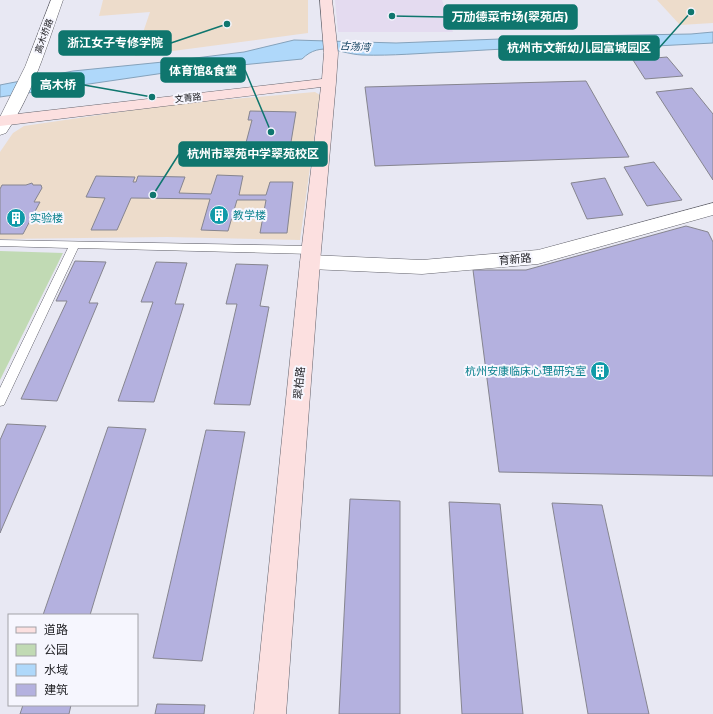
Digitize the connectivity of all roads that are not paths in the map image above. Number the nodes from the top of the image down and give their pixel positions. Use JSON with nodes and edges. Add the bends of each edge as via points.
{"nodes":[{"id":1,"x":57,"y":0,"type":"edge"},
{"id":2,"x":326,"y":0,"type":"edge"},
{"id":3,"x":329,"y":82,"type":"junction"},
{"id":4,"x":2,"y":124,"type":"edge"},
{"id":5,"x":713,"y":209,"type":"edge"},
{"id":6,"x":0,"y":243,"type":"edge"},
{"id":7,"x":75,"y":244,"type":"junction"},
{"id":8,"x":311,"y":256,"type":"junction"},
{"id":9,"x":0,"y":401,"type":"edge"},
{"id":10,"x":270,"y":714,"type":"edge"}],
"edges":[{"from":1,"to":4,"type":"street","name":"高木桥路","via":[[31,71],[17,101]]},
{"from":2,"to":3,"type":"street","name":"翠柏路","via":[[331,53]]},
{"from":3,"to":4,"type":"street","name":"文菁路"},
{"from":3,"to":8,"type":"street","name":"翠柏路"},
{"from":5,"to":8,"type":"street","name":"育新路","via":[[538,257],[422,267]]},
{"from":6,"to":7,"type":"lane"},
{"from":7,"to":8,"type":"lane"},
{"from":7,"to":9,"type":"lane"},
{"from":8,"to":10,"type":"street","name":"翠柏路"}]}
